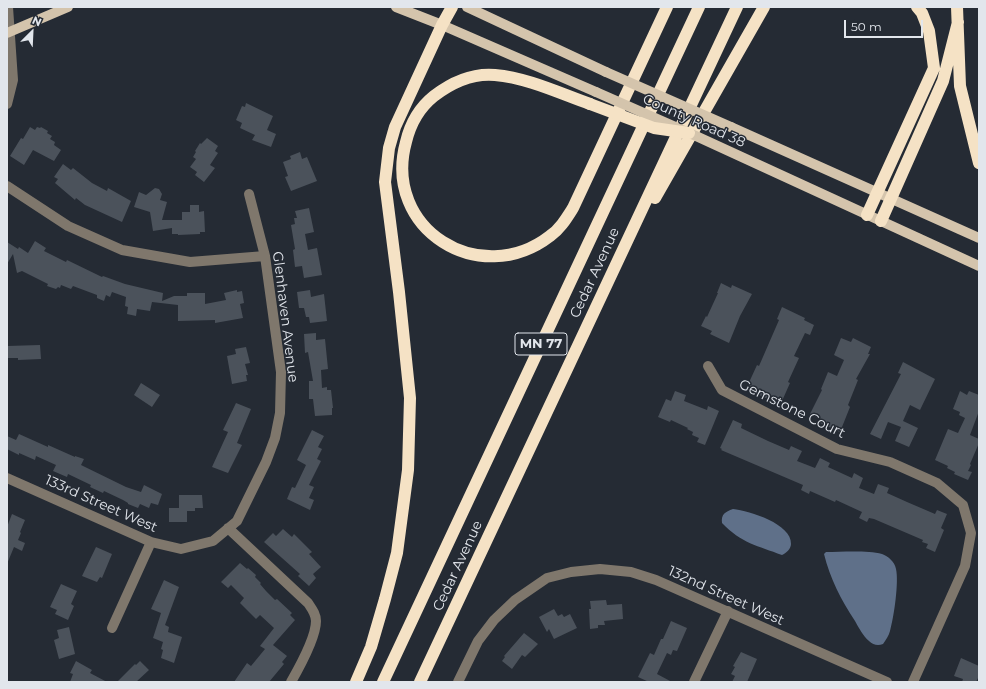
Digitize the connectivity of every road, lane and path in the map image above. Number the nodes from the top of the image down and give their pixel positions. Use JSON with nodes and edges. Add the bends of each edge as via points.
{"nodes":[{"id":1,"x":8,"y":7,"type":"edge"},
{"id":2,"x":68,"y":7,"type":"edge"},
{"id":3,"x":396,"y":7,"type":"edge"},
{"id":4,"x":452,"y":7,"type":"edge"},
{"id":5,"x":467,"y":7,"type":"edge"},
{"id":6,"x":667,"y":7,"type":"edge"},
{"id":7,"x":699,"y":7,"type":"edge"},
{"id":8,"x":736,"y":7,"type":"edge"},
{"id":9,"x":764,"y":7,"type":"edge"},
{"id":10,"x":917,"y":7,"type":"edge"},
{"id":11,"x":957,"y":7,"type":"edge"},
{"id":12,"x":958,"y":22,"type":"junction"},
{"id":13,"x":442,"y":25,"type":"junction"},
{"id":14,"x":8,"y":33,"type":"edge"},
{"id":15,"x":7,"y":104,"type":"edge"},
{"id":16,"x":689,"y":133,"type":"junction"},
{"id":17,"x":979,"y":164,"type":"edge"},
{"id":18,"x":7,"y":186,"type":"edge"},
{"id":19,"x":877,"y":192,"type":"junction"},
{"id":20,"x":249,"y":194,"type":"dead end"},
{"id":21,"x":891,"y":198,"type":"junction"},
{"id":22,"x":867,"y":215,"type":"junction"},
{"id":23,"x":881,"y":221,"type":"junction"},
{"id":24,"x":979,"y":238,"type":"edge"},
{"id":25,"x":265,"y":256,"type":"junction"},
{"id":26,"x":979,"y":266,"type":"edge"},
{"id":27,"x":611,"y":274,"type":"junction"},
{"id":28,"x":708,"y":366,"type":"dead end"},
{"id":29,"x":7,"y":478,"type":"edge"},
{"id":30,"x":228,"y":528,"type":"junction"},
{"id":31,"x":151,"y":542,"type":"junction"},
{"id":32,"x":728,"y":611,"type":"junction"},
{"id":33,"x":112,"y":628,"type":"dead end"},
{"id":34,"x":866,"y":678,"type":"edge"},
{"id":35,"x":291,"y":682,"type":"edge"},
{"id":36,"x":356,"y":682,"type":"edge"},
{"id":37,"x":383,"y":682,"type":"edge"},
{"id":38,"x":420,"y":682,"type":"edge"},
{"id":39,"x":458,"y":682,"type":"edge"},
{"id":40,"x":694,"y":682,"type":"edge"},
{"id":41,"x":887,"y":682,"type":"edge"},
{"id":42,"x":913,"y":682,"type":"edge"}],
"edges":[{"from":1,"to":14,"type":"street"},
{"from":2,"to":14,"type":"main road"},
{"from":3,"to":13,"type":"main road","name":"County Road 38"},
{"from":4,"to":13,"type":"highway"},
{"from":5,"to":19,"type":"main road","name":"County Road 38","bridge":true,"via":[[606,72]]},
{"from":6,"to":16,"type":"highway","bridge":true,"via":[[573,208],[564,223],[537,246],[517,254],[495,257],[456,250],[438,240],[413,212],[402,175],[403,151],[415,117],[428,101],[442,90],[476,76],[517,78],[590,104],[654,128]]},
{"from":7,"to":37,"type":"highway","name":"Cedar Avenue","number":"MN 77"},
{"from":8,"to":27,"type":"highway","name":"Cedar Avenue","number":"MN 77"},
{"from":9,"to":27,"type":"highway"},
{"from":10,"to":19,"type":"highway","via":[[929,31],[934,68]]},
{"from":11,"to":12,"type":"highway"},
{"from":12,"to":17,"type":"highway","via":[[960,86]]},
{"from":12,"to":21,"type":"highway","via":[[943,82]]},
{"from":13,"to":16,"type":"main road","name":"County Road 38","bridge":true},
{"from":13,"to":36,"type":"highway","via":[[395,127],[389,148],[385,182],[410,398],[408,470],[397,553],[370,647]]},
{"from":14,"to":15,"type":"street","via":[[13,80]]},
{"from":16,"to":22,"type":"main road","name":"County Road 38","bridge":true},
{"from":18,"to":25,"type":"street","via":[[68,226],[122,250],[190,262]]},
{"from":19,"to":21,"type":"main road","name":"County Road 38"},
{"from":19,"to":22,"type":"highway"},
{"from":20,"to":25,"type":"street","name":"Glenhaven Avenue"},
{"from":21,"to":23,"type":"highway"},
{"from":21,"to":24,"type":"main road","name":"County Road 38"},
{"from":22,"to":23,"type":"main road","name":"County Road 38"},
{"from":23,"to":26,"type":"main road","name":"County Road 38"},
{"from":25,"to":30,"type":"street","name":"Glenhaven Avenue","via":[[281,372],[280,412],[275,438],[258,481],[237,521]]},
{"from":27,"to":38,"type":"highway","name":"Cedar Avenue","number":"MN 77"},
{"from":28,"to":42,"type":"street","name":"Gemstone Court","via":[[722,390],[837,449],[890,462],[937,483],[963,505],[971,533],[965,566]]},
{"from":29,"to":31,"type":"street","name":"133rd Street West"},
{"from":30,"to":31,"type":"street","name":"133rd Street West","via":[[213,541],[181,549]]},
{"from":30,"to":35,"type":"street","via":[[308,603],[314,612],[316,621],[313,633]]},
{"from":31,"to":33,"type":"street"},
{"from":32,"to":34,"type":"street","name":"132nd Street West"},
{"from":32,"to":39,"type":"street","name":"132nd Street West","via":[[631,572],[600,569],[547,578],[515,600],[494,620],[478,641]]},
{"from":32,"to":40,"type":"street"},
{"from":34,"to":41,"type":"street","name":"132nd Street West"}]}
